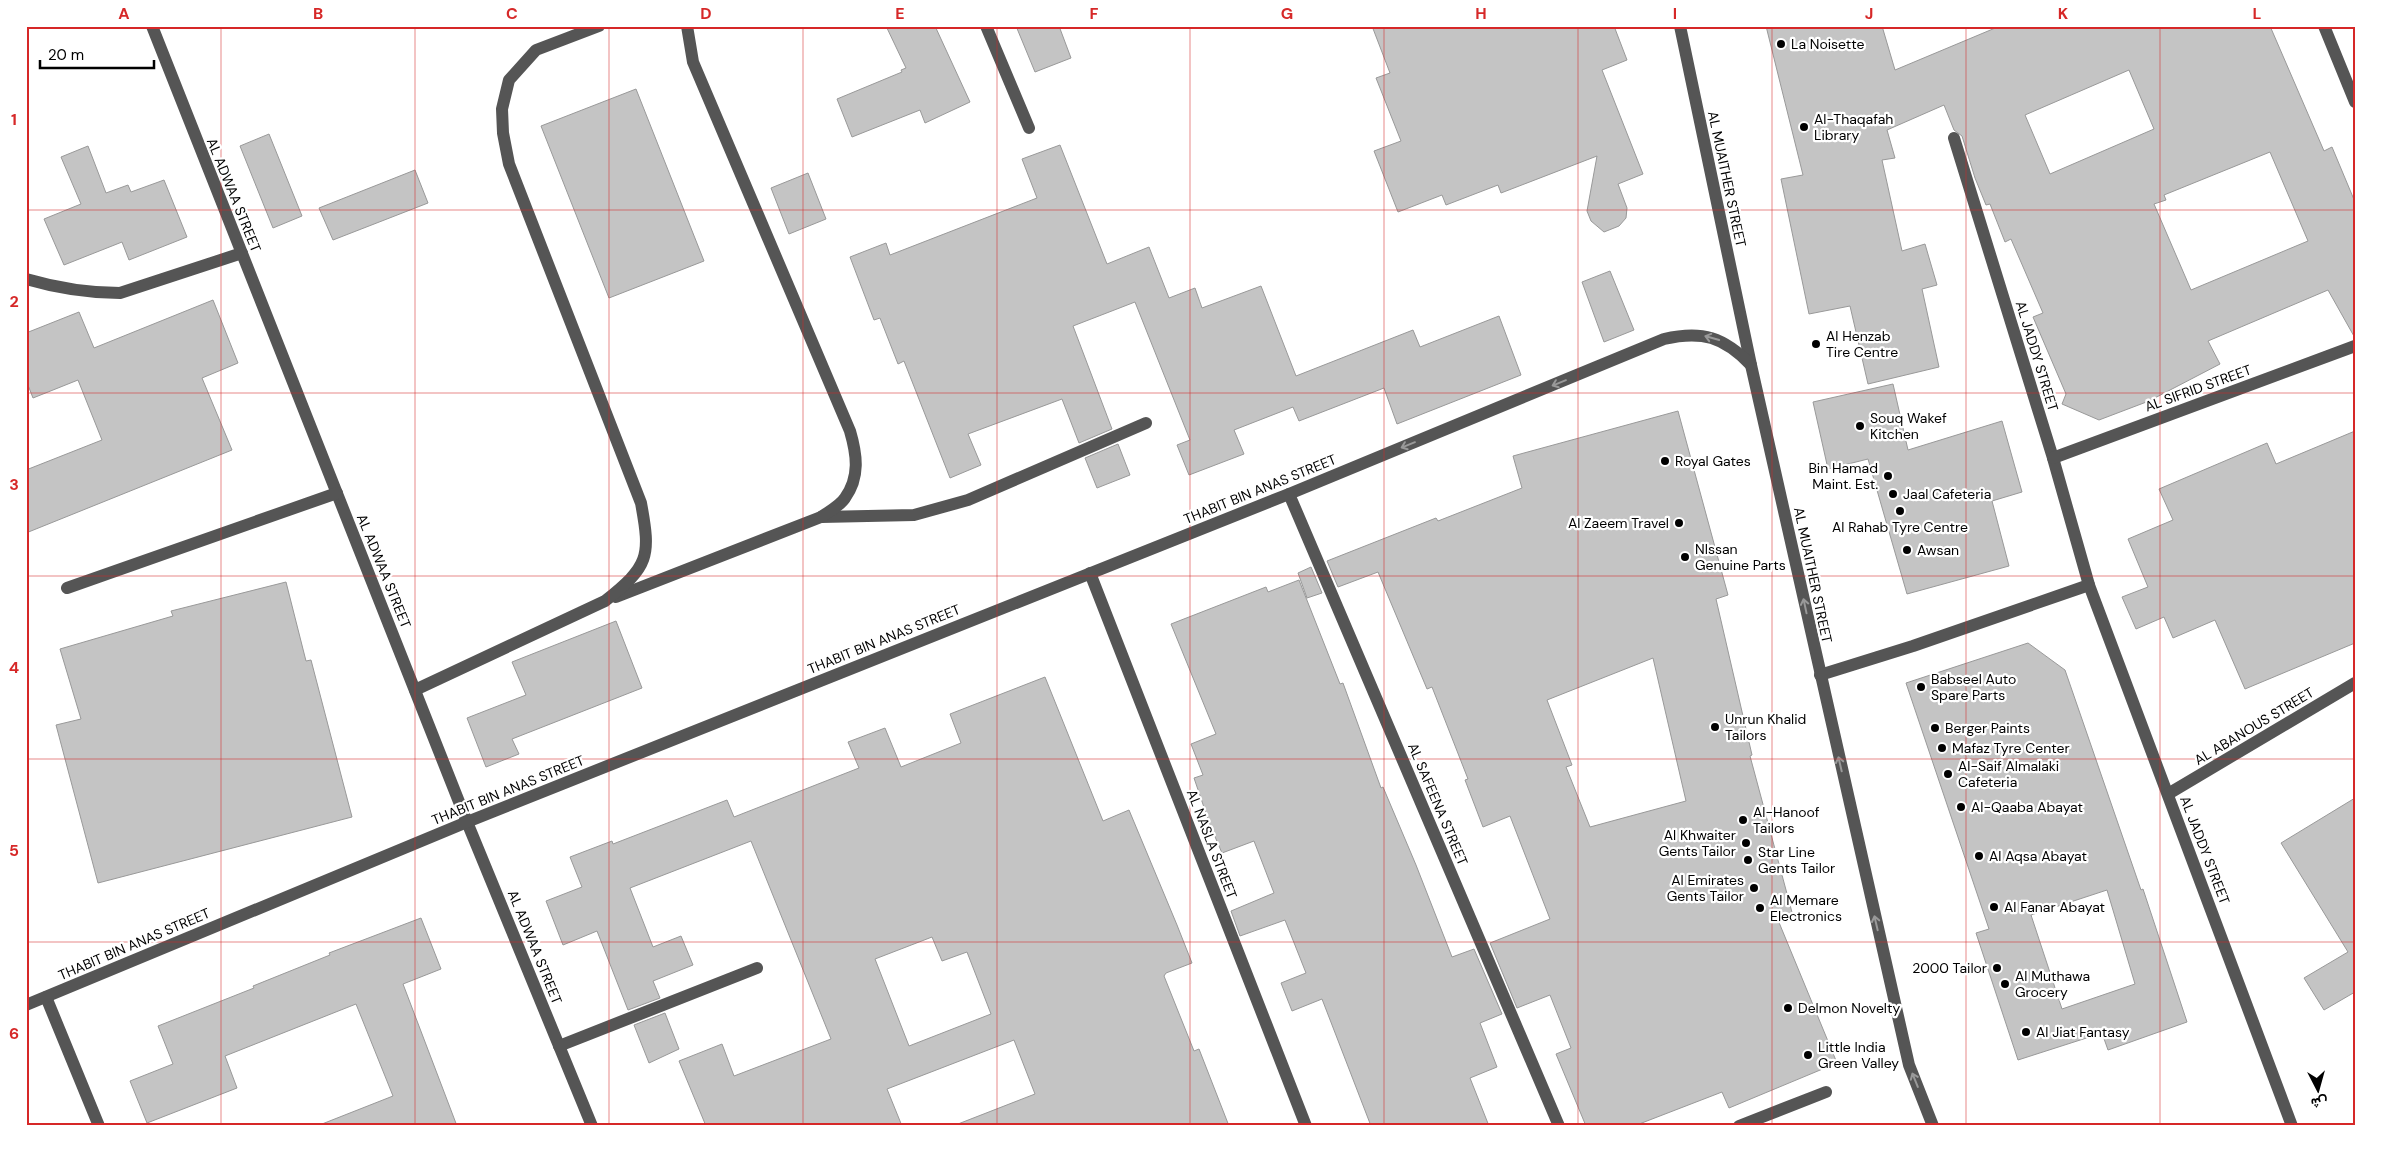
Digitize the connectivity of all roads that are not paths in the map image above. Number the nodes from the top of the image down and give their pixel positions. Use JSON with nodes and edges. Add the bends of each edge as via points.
{"nodes":[{"id":1,"x":152,"y":26,"type":"edge"},
{"id":2,"x":599,"y":26,"type":"edge"},
{"id":3,"x":687,"y":26,"type":"edge"},
{"id":4,"x":986,"y":26,"type":"edge"},
{"id":5,"x":2324,"y":26,"type":"edge"},
{"id":6,"x":1683,"y":30,"type":"edge"},
{"id":7,"x":2355,"y":102,"type":"edge"},
{"id":8,"x":1029,"y":128,"type":"dead end"},
{"id":9,"x":1954,"y":138,"type":"dead end"},
{"id":10,"x":242,"y":254,"type":"junction"},
{"id":11,"x":26,"y":278,"type":"edge"},
{"id":12,"x":2355,"y":346,"type":"edge"},
{"id":13,"x":1751,"y":365,"type":"junction"},
{"id":14,"x":1146,"y":423,"type":"dead end"},
{"id":15,"x":2053,"y":458,"type":"junction"},
{"id":16,"x":337,"y":493,"type":"junction"},
{"id":17,"x":1288,"y":494,"type":"junction"},
{"id":18,"x":821,"y":517,"type":"junction"},
{"id":19,"x":1090,"y":573,"type":"junction"},
{"id":20,"x":2089,"y":584,"type":"junction"},
{"id":21,"x":67,"y":588,"type":"dead end"},
{"id":22,"x":605,"y":601,"type":"junction"},
{"id":23,"x":1820,"y":675,"type":"junction"},
{"id":24,"x":2355,"y":683,"type":"edge"},
{"id":25,"x":415,"y":690,"type":"junction"},
{"id":26,"x":2168,"y":794,"type":"junction"},
{"id":27,"x":467,"y":822,"type":"junction"},
{"id":28,"x":757,"y":968,"type":"dead end"},
{"id":29,"x":46,"y":997,"type":"junction"},
{"id":30,"x":26,"y":1005,"type":"edge"},
{"id":31,"x":559,"y":1046,"type":"junction"},
{"id":32,"x":1826,"y":1092,"type":"dead end"},
{"id":33,"x":99,"y":1126,"type":"edge"},
{"id":34,"x":592,"y":1126,"type":"edge"},
{"id":35,"x":1306,"y":1126,"type":"edge"},
{"id":36,"x":1559,"y":1126,"type":"edge"},
{"id":37,"x":1739,"y":1126,"type":"edge"},
{"id":38,"x":1933,"y":1126,"type":"edge"},
{"id":39,"x":2292,"y":1126,"type":"edge"}],
"edges":[{"from":1,"to":10,"type":"street","name":"AL ADWAA STREET"},
{"from":2,"to":22,"type":"street","via":[[536,50],[508,80],[502,109],[509,164],[641,502],[648,540],[643,560],[629,581]]},
{"from":3,"to":18,"type":"street","via":[[693,62],[850,431],[857,455],[855,478],[845,499]]},
{"from":4,"to":8,"type":"street"},
{"from":5,"to":7,"type":"street"},
{"from":6,"to":13,"type":"street","name":"AL MUAITHER STREET"},
{"from":9,"to":15,"type":"street","name":"AL JADDY STREET"},
{"from":10,"to":11,"type":"street","via":[[120,293],[54,287]]},
{"from":10,"to":16,"type":"street","name":"AL ADWAA STREET"},
{"from":12,"to":15,"type":"street","name":"AL SIFRID STREET"},
{"from":13,"to":17,"type":"street","name":"THABIT BIN ANAS STREET","one_way":true,"via":[[1738,351],[1702,335],[1664,340]]},
{"from":23,"to":13,"type":"street","name":"AL MUAITHER STREET","one_way":true},
{"from":14,"to":18,"type":"street","via":[[968,500],[914,515]]},
{"from":15,"to":20,"type":"street","name":"AL JADDY STREET"},
{"from":16,"to":21,"type":"street"},
{"from":16,"to":25,"type":"street","name":"AL ADWAA STREET"},
{"from":17,"to":19,"type":"street","name":"THABIT BIN ANAS STREET"},
{"from":17,"to":36,"type":"street","name":"AL SAFEENA STREET"},
{"from":18,"to":22,"type":"street"},
{"from":19,"to":27,"type":"street","name":"THABIT BIN ANAS STREET"},
{"from":19,"to":35,"type":"street","name":"AL NASLA STREET"},
{"from":20,"to":23,"type":"street"},
{"from":20,"to":26,"type":"street","name":"AL JADDY STREET"},
{"from":22,"to":25,"type":"street"},
{"from":38,"to":23,"type":"street","name":"AL MUAITHER STREET","one_way":true,"via":[[1909,1065]]},
{"from":24,"to":26,"type":"street","name":"AL ABANOUS STREET"},
{"from":25,"to":27,"type":"street","name":"AL ADWAA STREET"},
{"from":26,"to":39,"type":"street","name":"AL JADDY STREET"},
{"from":27,"to":29,"type":"street","name":"THABIT BIN ANAS STREET"},
{"from":27,"to":31,"type":"street","name":"AL ADWAA STREET"},
{"from":28,"to":31,"type":"street"},
{"from":29,"to":30,"type":"street","name":"THABIT BIN ANAS STREET"},
{"from":29,"to":33,"type":"street"},
{"from":31,"to":34,"type":"street","name":"AL ADWAA STREET"},
{"from":32,"to":37,"type":"street"}]}
